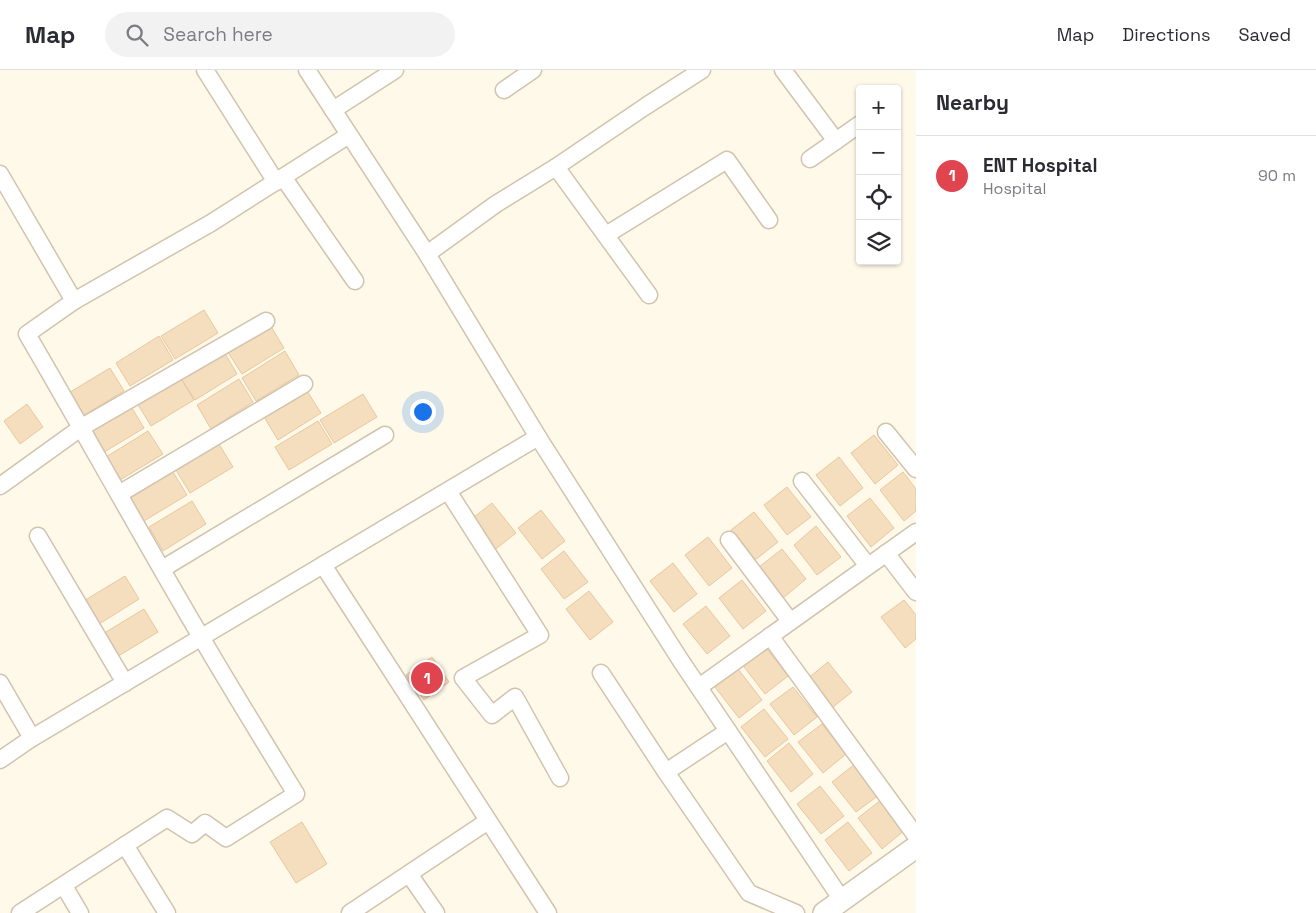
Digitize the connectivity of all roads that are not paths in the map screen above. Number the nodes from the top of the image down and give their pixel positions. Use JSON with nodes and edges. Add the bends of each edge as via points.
{"nodes":[{"id":1,"x":205,"y":70,"type":"edge"},
{"id":2,"x":307,"y":70,"type":"edge"},
{"id":3,"x":394,"y":70,"type":"edge"},
{"id":4,"x":533,"y":70,"type":"edge"},
{"id":5,"x":702,"y":70,"type":"edge"},
{"id":6,"x":783,"y":70,"type":"edge"},
{"id":7,"x":504,"y":90,"type":"dead end"},
{"id":8,"x":333,"y":110,"type":"junction"},
{"id":9,"x":856,"y":127,"type":"edge"},
{"id":10,"x":349,"y":135,"type":"junction"},
{"id":11,"x":836,"y":141,"type":"junction"},
{"id":12,"x":810,"y":159,"type":"dead end"},
{"id":13,"x":556,"y":166,"type":"junction"},
{"id":14,"x":0,"y":174,"type":"edge"},
{"id":15,"x":280,"y":179,"type":"junction"},
{"id":16,"x":769,"y":220,"type":"dead end"},
{"id":17,"x":606,"y":235,"type":"junction"},
{"id":18,"x":427,"y":254,"type":"junction"},
{"id":19,"x":355,"y":281,"type":"dead end"},
{"id":20,"x":649,"y":295,"type":"dead end"},
{"id":21,"x":74,"y":301,"type":"junction"},
{"id":22,"x":266,"y":321,"type":"dead end"},
{"id":23,"x":304,"y":384,"type":"dead end"},
{"id":24,"x":82,"y":427,"type":"junction"},
{"id":25,"x":886,"y":432,"type":"dead end"},
{"id":26,"x":386,"y":435,"type":"dead end"},
{"id":27,"x":538,"y":437,"type":"junction"},
{"id":28,"x":916,"y":469,"type":"edge"},
{"id":29,"x":802,"y":481,"type":"dead end"},
{"id":30,"x":0,"y":486,"type":"edge"},
{"id":31,"x":448,"y":491,"type":"junction"},
{"id":32,"x":118,"y":494,"type":"junction"},
{"id":33,"x":916,"y":532,"type":"edge"},
{"id":34,"x":38,"y":536,"type":"dead end"},
{"id":35,"x":729,"y":540,"type":"dead end"},
{"id":36,"x":886,"y":553,"type":"junction"},
{"id":37,"x":323,"y":565,"type":"junction"},
{"id":38,"x":868,"y":566,"type":"junction"},
{"id":39,"x":162,"y":569,"type":"junction"},
{"id":40,"x":916,"y":592,"type":"edge"},
{"id":41,"x":790,"y":621,"type":"junction"},
{"id":42,"x":770,"y":636,"type":"junction"},
{"id":43,"x":201,"y":638,"type":"junction"},
{"id":44,"x":601,"y":673,"type":"dead end"},
{"id":45,"x":0,"y":683,"type":"edge"},
{"id":46,"x":125,"y":683,"type":"junction"},
{"id":47,"x":699,"y":686,"type":"junction"},
{"id":48,"x":728,"y":731,"type":"junction"},
{"id":49,"x":32,"y":738,"type":"junction"},
{"id":50,"x":0,"y":760,"type":"edge"},
{"id":51,"x":666,"y":772,"type":"junction"},
{"id":52,"x":560,"y":778,"type":"dead end"},
{"id":53,"x":488,"y":821,"type":"junction"},
{"id":54,"x":916,"y":836,"type":"edge"},
{"id":55,"x":125,"y":845,"type":"junction"},
{"id":56,"x":916,"y":847,"type":"edge"},
{"id":57,"x":409,"y":874,"type":"junction"},
{"id":58,"x":64,"y":886,"type":"junction"},
{"id":59,"x":842,"y":900,"type":"junction"},
{"id":60,"x":20,"y":913,"type":"edge"},
{"id":61,"x":80,"y":913,"type":"edge"},
{"id":62,"x":167,"y":913,"type":"edge"},
{"id":63,"x":350,"y":913,"type":"edge"},
{"id":64,"x":436,"y":913,"type":"edge"},
{"id":65,"x":548,"y":913,"type":"edge"},
{"id":66,"x":796,"y":913,"type":"edge"},
{"id":67,"x":824,"y":913,"type":"edge"}],
"edges":[{"from":1,"to":15,"type":"street"},
{"from":2,"to":8,"type":"street"},
{"from":3,"to":8,"type":"street"},
{"from":4,"to":7,"type":"street"},
{"from":5,"to":13,"type":"street"},
{"from":6,"to":11,"type":"street"},
{"from":8,"to":10,"type":"street"},
{"from":9,"to":11,"type":"street"},
{"from":10,"to":15,"type":"street"},
{"from":10,"to":18,"type":"street"},
{"from":11,"to":12,"type":"street"},
{"from":13,"to":17,"type":"street"},
{"from":13,"to":18,"type":"street"},
{"from":14,"to":21,"type":"street"},
{"from":15,"to":19,"type":"street"},
{"from":15,"to":21,"type":"street"},
{"from":16,"to":17,"type":"street","via":[[727,160]]},
{"from":17,"to":20,"type":"street"},
{"from":18,"to":27,"type":"street"},
{"from":21,"to":24,"type":"street","via":[[27,334]]},
{"from":22,"to":24,"type":"street"},
{"from":23,"to":32,"type":"street"},
{"from":24,"to":30,"type":"street"},
{"from":24,"to":32,"type":"street"},
{"from":25,"to":28,"type":"street"},
{"from":26,"to":39,"type":"street"},
{"from":27,"to":31,"type":"street"},
{"from":27,"to":47,"type":"street"},
{"from":29,"to":38,"type":"street"},
{"from":31,"to":37,"type":"street"},
{"from":31,"to":52,"type":"street","via":[[540,634],[463,678],[492,715],[514,697]]},
{"from":32,"to":39,"type":"street"},
{"from":33,"to":36,"type":"street"},
{"from":34,"to":46,"type":"street"},
{"from":35,"to":41,"type":"street"},
{"from":36,"to":38,"type":"street"},
{"from":36,"to":40,"type":"street"},
{"from":37,"to":43,"type":"street"},
{"from":37,"to":53,"type":"street"},
{"from":38,"to":41,"type":"street"},
{"from":39,"to":43,"type":"street"},
{"from":41,"to":42,"type":"street"},
{"from":42,"to":47,"type":"street"},
{"from":42,"to":54,"type":"street"},
{"from":43,"to":46,"type":"street"},
{"from":43,"to":55,"type":"street","via":[[296,794],[226,838],[205,823],[192,834],[168,818]]},
{"from":44,"to":51,"type":"street"},
{"from":45,"to":49,"type":"street"},
{"from":46,"to":49,"type":"street"},
{"from":47,"to":48,"type":"street"},
{"from":48,"to":51,"type":"street"},
{"from":48,"to":59,"type":"street"},
{"from":49,"to":50,"type":"street"},
{"from":51,"to":66,"type":"street","via":[[749,893]]},
{"from":53,"to":57,"type":"street"},
{"from":53,"to":65,"type":"street"},
{"from":55,"to":58,"type":"street"},
{"from":55,"to":62,"type":"street"},
{"from":56,"to":59,"type":"street"},
{"from":57,"to":63,"type":"street"},
{"from":57,"to":64,"type":"street"},
{"from":58,"to":60,"type":"street"},
{"from":58,"to":61,"type":"street"},
{"from":59,"to":67,"type":"street"}]}
